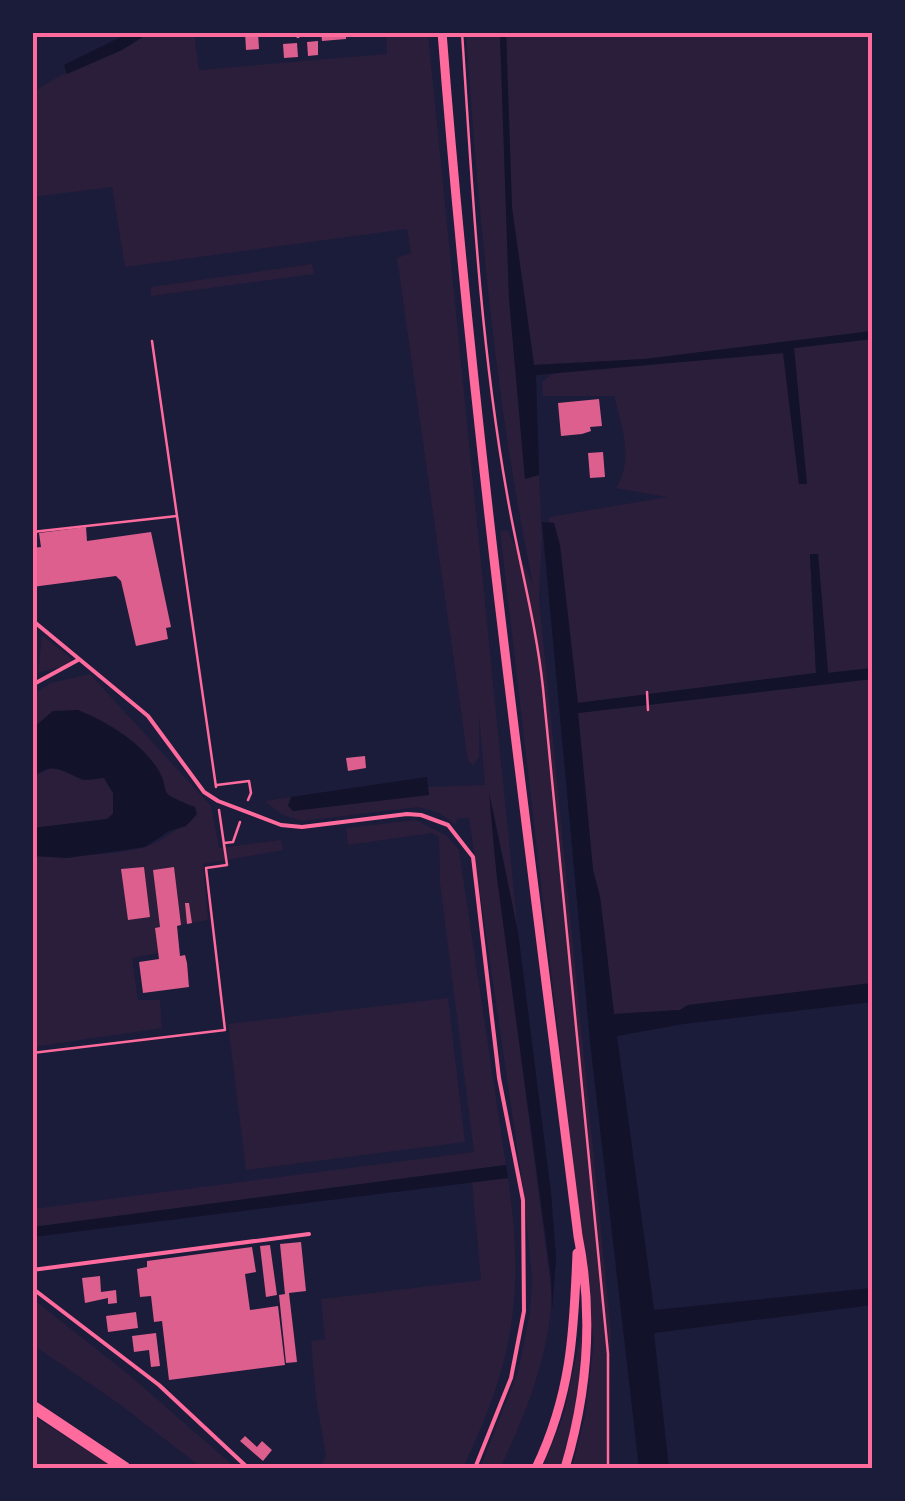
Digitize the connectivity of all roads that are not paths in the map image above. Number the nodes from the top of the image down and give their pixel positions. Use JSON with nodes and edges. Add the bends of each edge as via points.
{"nodes":[{"id":1,"x":442,"y":32,"type":"edge"},
{"id":2,"x":32,"y":620,"type":"edge"},
{"id":3,"x":78,"y":660,"type":"junction"},
{"id":4,"x":33,"y":681,"type":"edge"},
{"id":5,"x":309,"y":1234,"type":"dead end"},
{"id":6,"x":578,"y":1236,"type":"junction"},
{"id":7,"x":32,"y":1270,"type":"edge"},
{"id":8,"x":32,"y":1288,"type":"edge"},
{"id":9,"x":32,"y":1406,"type":"edge"},
{"id":10,"x":125,"y":1468,"type":"edge"},
{"id":11,"x":248,"y":1468,"type":"edge"},
{"id":12,"x":475,"y":1468,"type":"edge"},
{"id":13,"x":536,"y":1468,"type":"edge"},
{"id":14,"x":565,"y":1468,"type":"edge"}],
"edges":[{"from":1,"to":6,"type":"main road","via":[[482,454]]},
{"from":2,"to":3,"type":"lane"},
{"from":3,"to":4,"type":"lane"},
{"from":3,"to":12,"type":"lane","via":[[148,716],[204,792],[218,801],[302,827],[421,815],[448,825],[473,857],[500,1078],[524,1200],[524,1311],[511,1378]]},
{"from":5,"to":7,"type":"lane"},
{"from":6,"to":13,"type":"main road","via":[[569,1372]]},
{"from":6,"to":14,"type":"main road","via":[[588,1342]]},
{"from":8,"to":11,"type":"lane","via":[[158,1384]]},
{"from":9,"to":10,"type":"highway"}]}
